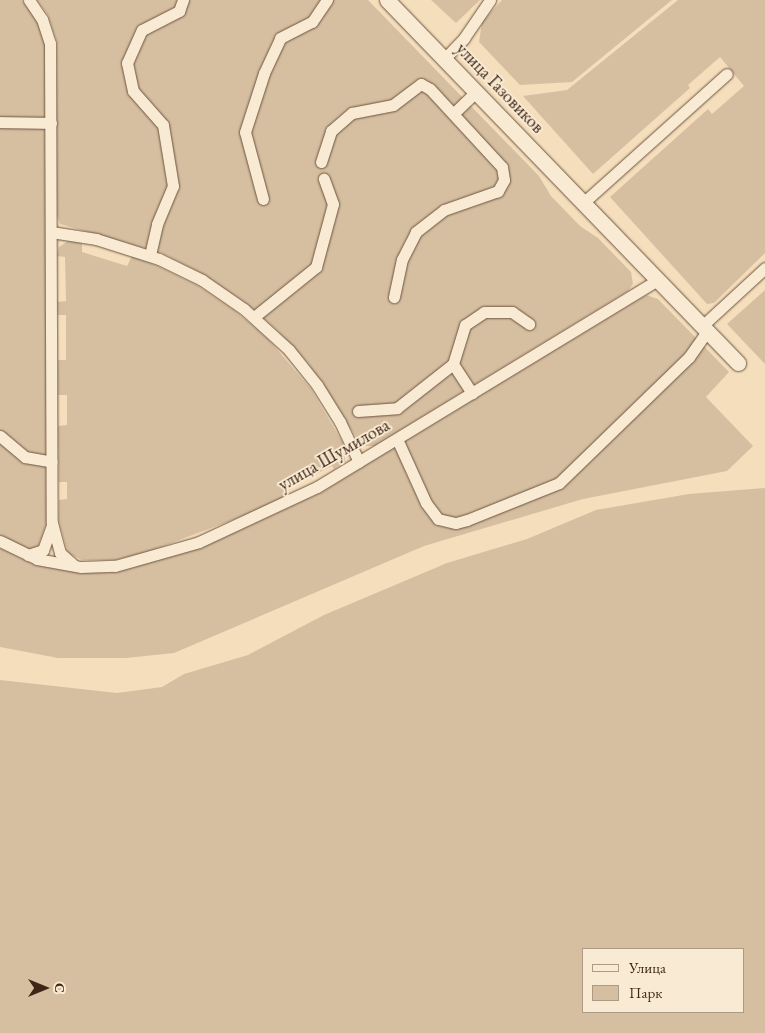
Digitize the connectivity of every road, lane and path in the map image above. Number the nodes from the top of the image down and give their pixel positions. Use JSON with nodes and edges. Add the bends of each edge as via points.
{"nodes":[{"id":1,"x":29,"y":0,"type":"edge"},
{"id":2,"x":183,"y":0,"type":"edge"},
{"id":3,"x":327,"y":0,"type":"edge"},
{"id":4,"x":387,"y":0,"type":"edge"},
{"id":5,"x":490,"y":0,"type":"edge"},
{"id":6,"x":445,"y":58,"type":"junction"},
{"id":7,"x":727,"y":74,"type":"dead end"},
{"id":8,"x":477,"y":91,"type":"junction"},
{"id":9,"x":454,"y":113,"type":"junction"},
{"id":10,"x":0,"y":122,"type":"edge"},
{"id":11,"x":50,"y":123,"type":"junction"},
{"id":12,"x":321,"y":162,"type":"dead end"},
{"id":13,"x":324,"y":179,"type":"dead end"},
{"id":14,"x":263,"y":199,"type":"dead end"},
{"id":15,"x":584,"y":203,"type":"junction"},
{"id":16,"x":51,"y":232,"type":"junction"},
{"id":17,"x":150,"y":255,"type":"junction"},
{"id":18,"x":765,"y":268,"type":"edge"},
{"id":19,"x":657,"y":280,"type":"junction"},
{"id":20,"x":394,"y":297,"type":"dead end"},
{"id":21,"x":254,"y":317,"type":"junction"},
{"id":22,"x":530,"y":324,"type":"dead end"},
{"id":23,"x":705,"y":328,"type":"junction"},
{"id":24,"x":738,"y":363,"type":"dead end"},
{"id":25,"x":453,"y":364,"type":"junction"},
{"id":26,"x":472,"y":394,"type":"junction"},
{"id":27,"x":358,"y":412,"type":"dead end"},
{"id":28,"x":0,"y":436,"type":"edge"},
{"id":29,"x":397,"y":439,"type":"junction"},
{"id":30,"x":52,"y":462,"type":"junction"},
{"id":31,"x":360,"y":462,"type":"junction"},
{"id":32,"x":52,"y":523,"type":"junction"},
{"id":33,"x":0,"y":541,"type":"edge"},
{"id":34,"x":44,"y":547,"type":"junction"},
{"id":35,"x":59,"y":548,"type":"junction"},
{"id":36,"x":27,"y":555,"type":"junction"},
{"id":37,"x":51,"y":563,"type":"junction"},
{"id":38,"x":81,"y":567,"type":"junction"}],
"edges":[{"from":1,"to":11,"type":"street","via":[[42,18],[50,43]]},
{"from":2,"to":17,"type":"street","via":[[179,11],[142,30],[127,63],[132,91],[164,126],[173,186],[157,224]]},
{"from":3,"to":14,"type":"street","via":[[312,22],[280,38],[264,73],[245,132]]},
{"from":4,"to":6,"type":"street","name":"улица Газовиков"},
{"from":5,"to":6,"type":"street","via":[[464,38]]},
{"from":6,"to":8,"type":"street","name":"улица Газовиков"},
{"from":7,"to":15,"type":"street"},
{"from":8,"to":9,"type":"street"},
{"from":8,"to":15,"type":"street","name":"улица Газовиков"},
{"from":9,"to":12,"type":"street","via":[[428,86],[418,85],[393,105],[352,112],[331,131]]},
{"from":9,"to":20,"type":"street","via":[[500,163],[503,184],[494,194],[444,210],[416,232],[402,258]]},
{"from":10,"to":11,"type":"street"},
{"from":11,"to":16,"type":"street"},
{"from":13,"to":21,"type":"street","via":[[333,204],[316,267]]},
{"from":15,"to":19,"type":"street","name":"улица Газовиков"},
{"from":16,"to":17,"type":"street","via":[[96,239]]},
{"from":16,"to":30,"type":"street"},
{"from":17,"to":21,"type":"street","via":[[202,280]]},
{"from":18,"to":23,"type":"street"},
{"from":19,"to":23,"type":"street","name":"улица Газовиков"},
{"from":19,"to":26,"type":"street","name":"улица Шумилова"},
{"from":21,"to":31,"type":"street","via":[[317,384]]},
{"from":22,"to":25,"type":"street","via":[[512,312],[484,312],[465,325]]},
{"from":23,"to":24,"type":"street","name":"улица Газовиков"},
{"from":23,"to":29,"type":"street","via":[[689,357],[559,484],[467,520],[456,523],[438,519],[426,503]]},
{"from":25,"to":26,"type":"street"},
{"from":25,"to":27,"type":"street","via":[[397,408]]},
{"from":26,"to":29,"type":"street","name":"улица Шумилова"},
{"from":28,"to":30,"type":"street","via":[[25,457]]},
{"from":29,"to":31,"type":"street","name":"улица Шумилова"},
{"from":30,"to":32,"type":"street"},
{"from":31,"to":38,"type":"street","name":"улица Шумилова","via":[[317,487],[199,542],[115,566]]},
{"from":32,"to":34,"type":"street"},
{"from":32,"to":35,"type":"street"},
{"from":33,"to":36,"type":"street","name":"улица Шумилова"},
{"from":34,"to":36,"type":"street","via":[[37,554]]},
{"from":34,"to":37,"type":"street"},
{"from":35,"to":37,"type":"street"},
{"from":35,"to":38,"type":"street","via":[[66,561]]},
{"from":36,"to":37,"type":"street","name":"улица Шумилова"},
{"from":37,"to":38,"type":"street","name":"улица Шумилова"}]}
